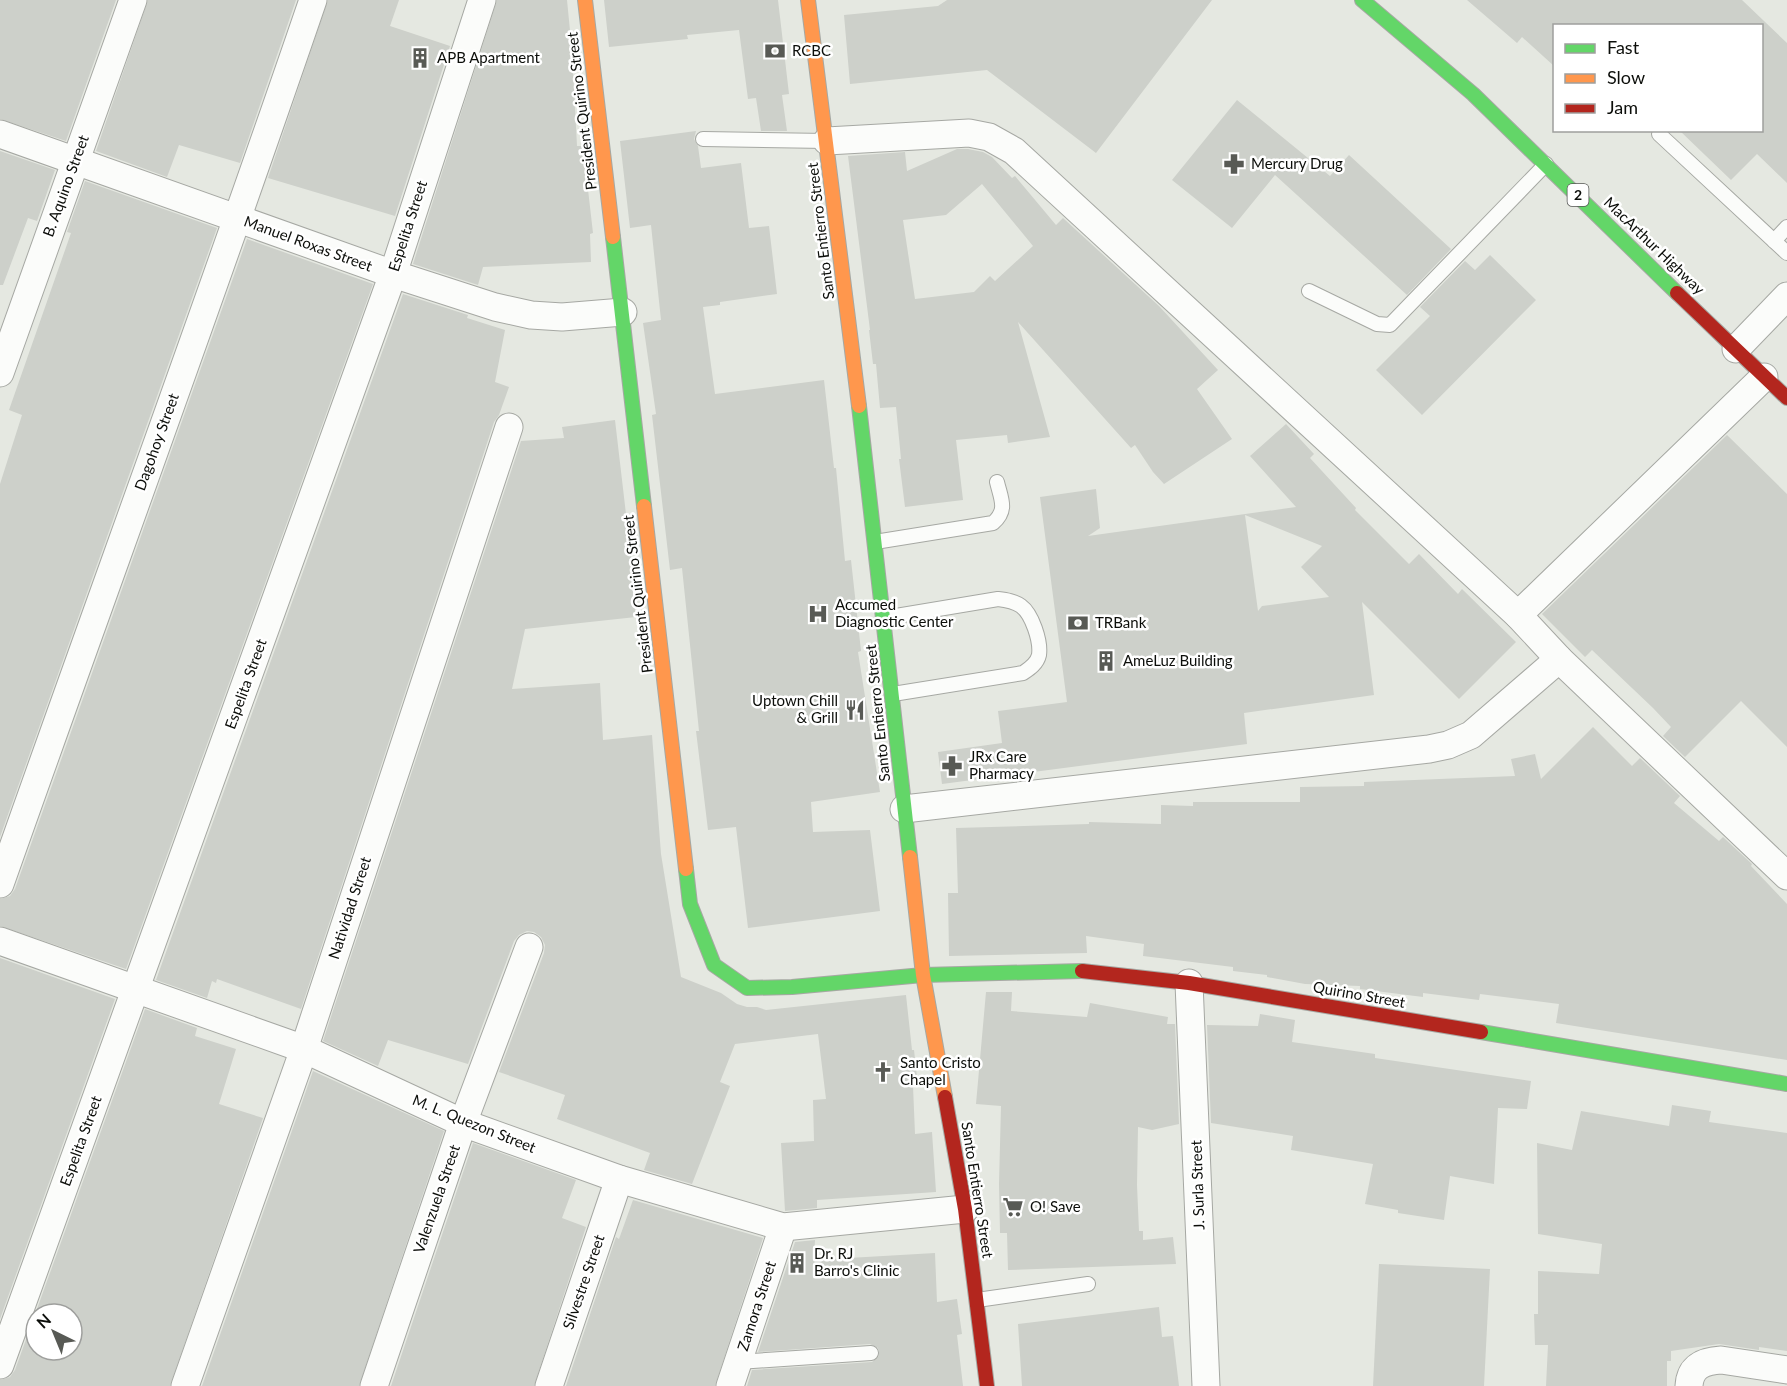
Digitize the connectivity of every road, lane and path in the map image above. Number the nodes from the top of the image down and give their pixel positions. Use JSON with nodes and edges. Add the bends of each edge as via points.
{"nodes":[{"id":1,"x":133,"y":0,"type":"edge"},
{"id":2,"x":313,"y":0,"type":"edge"},
{"id":3,"x":482,"y":0,"type":"edge"},
{"id":4,"x":585,"y":0,"type":"edge"},
{"id":5,"x":808,"y":0,"type":"edge"},
{"id":6,"x":1362,"y":0,"type":"edge"},
{"id":7,"x":0,"y":134,"type":"edge"},
{"id":8,"x":1659,"y":134,"type":"dead end"},
{"id":9,"x":703,"y":139,"type":"dead end"},
{"id":10,"x":827,"y":141,"type":"junction"},
{"id":11,"x":75,"y":162,"type":"junction"},
{"id":12,"x":1546,"y":164,"type":"junction"},
{"id":13,"x":238,"y":219,"type":"junction"},
{"id":14,"x":1787,"y":227,"type":"edge"},
{"id":15,"x":1774,"y":241,"type":"junction"},
{"id":16,"x":1787,"y":254,"type":"edge"},
{"id":17,"x":393,"y":274,"type":"junction"},
{"id":18,"x":1309,"y":291,"type":"dead end"},
{"id":19,"x":1787,"y":296,"type":"edge"},
{"id":20,"x":623,"y":312,"type":"junction"},
{"id":21,"x":1736,"y":350,"type":"junction"},
{"id":22,"x":0,"y":373,"type":"edge"},
{"id":23,"x":1764,"y":377,"type":"junction"},
{"id":24,"x":1787,"y":398,"type":"edge"},
{"id":25,"x":509,"y":427,"type":"dead end"},
{"id":26,"x":998,"y":482,"type":"dead end"},
{"id":27,"x":875,"y":542,"type":"junction"},
{"id":28,"x":1518,"y":615,"type":"junction"},
{"id":29,"x":884,"y":618,"type":"junction"},
{"id":30,"x":1559,"y":659,"type":"junction"},
{"id":31,"x":893,"y":694,"type":"junction"},
{"id":32,"x":904,"y":809,"type":"junction"},
{"id":33,"x":1787,"y":876,"type":"edge"},
{"id":34,"x":0,"y":884,"type":"edge"},
{"id":35,"x":0,"y":941,"type":"edge"},
{"id":36,"x":529,"y":947,"type":"dead end"},
{"id":37,"x":923,"y":975,"type":"junction"},
{"id":38,"x":1190,"y":983,"type":"junction"},
{"id":39,"x":136,"y":990,"type":"junction"},
{"id":40,"x":304,"y":1049,"type":"junction"},
{"id":41,"x":1787,"y":1084,"type":"edge"},
{"id":42,"x":463,"y":1123,"type":"junction"},
{"id":43,"x":619,"y":1179,"type":"junction"},
{"id":44,"x":965,"y":1209,"type":"junction"},
{"id":45,"x":783,"y":1227,"type":"junction"},
{"id":46,"x":1088,"y":1284,"type":"dead end"},
{"id":47,"x":977,"y":1300,"type":"junction"},
{"id":48,"x":871,"y":1353,"type":"dead end"},
{"id":49,"x":0,"y":1365,"type":"edge"},
{"id":50,"x":1787,"y":1370,"type":"edge"},
{"id":51,"x":734,"y":1374,"type":"edge"},
{"id":52,"x":185,"y":1386,"type":"edge"},
{"id":53,"x":374,"y":1386,"type":"edge"},
{"id":54,"x":549,"y":1386,"type":"edge"},
{"id":55,"x":987,"y":1386,"type":"edge"},
{"id":56,"x":1206,"y":1386,"type":"edge"},
{"id":57,"x":1689,"y":1386,"type":"edge"}],
"edges":[{"from":1,"to":11,"type":"street","name":"B. Aquino Street"},
{"from":2,"to":13,"type":"street","name":"Dagohoy Street"},
{"from":3,"to":17,"type":"street","name":"Espelita Street"},
{"from":4,"to":20,"type":"main road","name":"President Quirino Street"},
{"from":5,"to":10,"type":"main road","name":"Santo Entierro Street"},
{"from":6,"to":12,"type":"main road","name":"MacArthur Highway","number":"2"},
{"from":7,"to":11,"type":"street","name":"Manuel Roxas Street"},
{"from":8,"to":15,"type":"lane"},
{"from":9,"to":10,"type":"lane"},
{"from":10,"to":27,"type":"main road","name":"Santo Entierro Street"},
{"from":10,"to":28,"type":"street","via":[[969,133],[989,137],[1014,151]]},
{"from":11,"to":13,"type":"street","name":"Manuel Roxas Street"},
{"from":11,"to":22,"type":"street","name":"B. Aquino Street"},
{"from":12,"to":18,"type":"lane","via":[[1390,325],[1377,324]]},
{"from":12,"to":21,"type":"main road","name":"MacArthur Highway","number":"2"},
{"from":13,"to":17,"type":"street","name":"Manuel Roxas Street"},
{"from":13,"to":34,"type":"street","name":"Dagohoy Street"},
{"from":14,"to":15,"type":"lane"},
{"from":15,"to":16,"type":"lane"},
{"from":17,"to":20,"type":"street","name":"Manuel Roxas Street","via":[[531,315],[562,317]]},
{"from":17,"to":39,"type":"street","name":"Espelita Street"},
{"from":19,"to":21,"type":"street"},
{"from":20,"to":37,"type":"main road","name":"President Quirino Street","via":[[690,904],[714,965],[747,988]]},
{"from":21,"to":23,"type":"main road","name":"MacArthur Highway","number":"2"},
{"from":23,"to":24,"type":"main road","name":"MacArthur Highway","number":"2"},
{"from":23,"to":28,"type":"street"},
{"from":25,"to":40,"type":"street","name":"Natividad Street"},
{"from":26,"to":27,"type":"lane","via":[[1003,509],[993,523]]},
{"from":27,"to":29,"type":"main road","name":"Santo Entierro Street"},
{"from":28,"to":30,"type":"street"},
{"from":29,"to":31,"type":"main road","name":"Santo Entierro Street"},
{"from":29,"to":31,"type":"lane","via":[[1011,600],[1029,616],[1037,638],[1039,656],[1023,673]]},
{"from":30,"to":32,"type":"street","via":[[1471,735],[1448,745]]},
{"from":30,"to":33,"type":"street"},
{"from":31,"to":32,"type":"main road","name":"Santo Entierro Street"},
{"from":32,"to":37,"type":"main road","name":"Santo Entierro Street"},
{"from":35,"to":39,"type":"street","name":"M. L. Quezon Street"},
{"from":36,"to":42,"type":"street","name":"Valenzuela Street"},
{"from":37,"to":38,"type":"main road","name":"Quirino Street","via":[[1082,971]]},
{"from":37,"to":44,"type":"main road","name":"Santo Entierro Street"},
{"from":38,"to":41,"type":"main road","name":"Quirino Street"},
{"from":38,"to":56,"type":"street","name":"J. Surla Street"},
{"from":39,"to":40,"type":"street","name":"M. L. Quezon Street"},
{"from":39,"to":49,"type":"street","name":"Espelita Street"},
{"from":40,"to":42,"type":"street","name":"M. L. Quezon Street"},
{"from":40,"to":52,"type":"street","name":"Natividad Street"},
{"from":42,"to":43,"type":"street","name":"M. L. Quezon Street"},
{"from":42,"to":53,"type":"street","name":"Valenzuela Street"},
{"from":43,"to":45,"type":"street","name":"M. L. Quezon Street"},
{"from":43,"to":54,"type":"street","name":"Silvestre Street"},
{"from":44,"to":45,"type":"street","name":"M. L. Quezon Street"},
{"from":44,"to":47,"type":"main road","name":"Santo Entierro Street"},
{"from":45,"to":51,"type":"street","name":"Zamora Street"},
{"from":46,"to":47,"type":"lane"},
{"from":47,"to":55,"type":"main road","name":"Santo Entierro Street"},
{"from":48,"to":51,"type":"lane"},
{"from":50,"to":57,"type":"street","via":[[1721,1360],[1702,1363],[1694,1370]]}]}
